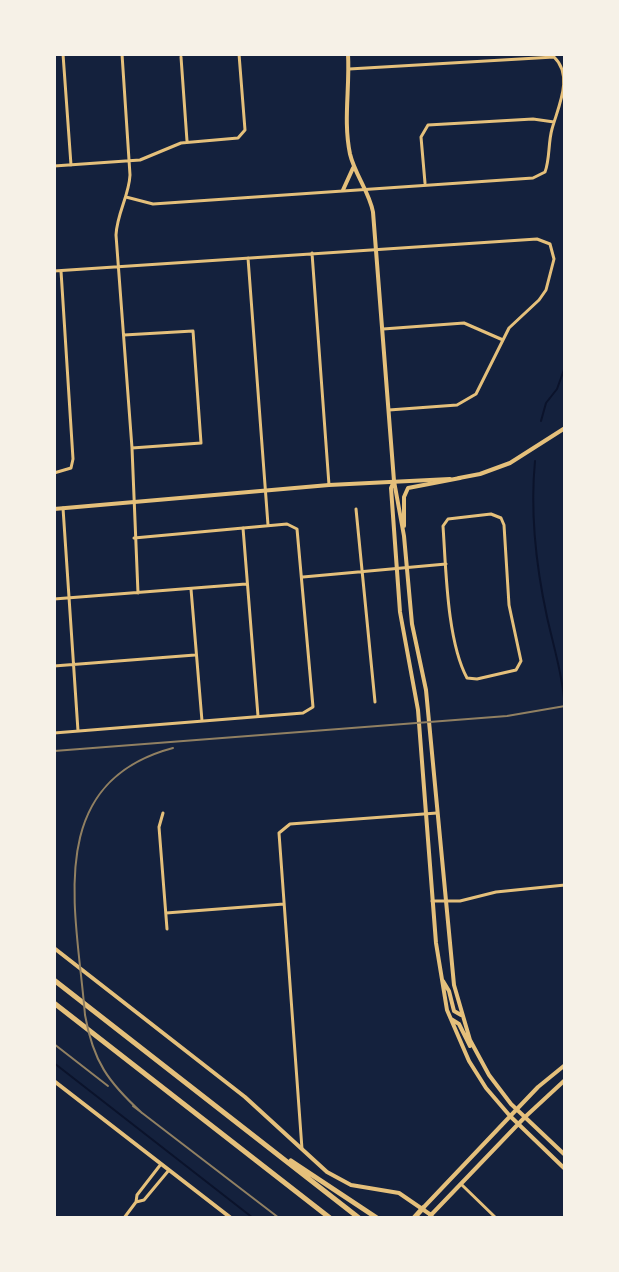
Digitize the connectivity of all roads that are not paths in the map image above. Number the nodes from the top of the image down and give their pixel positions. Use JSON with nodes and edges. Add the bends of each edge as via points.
{"nodes":[{"id":1,"x":63,"y":54,"type":"edge"},
{"id":2,"x":122,"y":54,"type":"edge"},
{"id":3,"x":239,"y":54,"type":"edge"},
{"id":4,"x":348,"y":54,"type":"edge"},
{"id":5,"x":181,"y":57,"type":"dead end"},
{"id":6,"x":349,"y":69,"type":"junction"},
{"id":7,"x":554,"y":122,"type":"junction"},
{"id":8,"x":187,"y":142,"type":"junction"},
{"id":9,"x":130,"y":161,"type":"junction"},
{"id":10,"x":71,"y":165,"type":"junction"},
{"id":11,"x":353,"y":165,"type":"junction"},
{"id":12,"x":54,"y":166,"type":"edge"},
{"id":13,"x":425,"y":185,"type":"junction"},
{"id":14,"x":365,"y":188,"type":"junction"},
{"id":15,"x":343,"y":190,"type":"junction"},
{"id":16,"x":126,"y":197,"type":"junction"},
{"id":17,"x":376,"y":248,"type":"junction"},
{"id":18,"x":312,"y":253,"type":"junction"},
{"id":19,"x":248,"y":258,"type":"junction"},
{"id":20,"x":118,"y":266,"type":"junction"},
{"id":21,"x":61,"y":270,"type":"junction"},
{"id":22,"x":54,"y":271,"type":"edge"},
{"id":23,"x":383,"y":329,"type":"junction"},
{"id":24,"x":124,"y":335,"type":"junction"},
{"id":25,"x":503,"y":340,"type":"junction"},
{"id":26,"x":389,"y":410,"type":"junction"},
{"id":27,"x":565,"y":428,"type":"edge"},
{"id":28,"x":132,"y":448,"type":"junction"},
{"id":29,"x":54,"y":473,"type":"edge"},
{"id":30,"x":460,"y":478,"type":"junction"},
{"id":31,"x":394,"y":481,"type":"junction"},
{"id":32,"x":329,"y":485,"type":"junction"},
{"id":33,"x":265,"y":491,"type":"junction"},
{"id":34,"x":134,"y":502,"type":"junction"},
{"id":35,"x":63,"y":508,"type":"junction"},
{"id":36,"x":54,"y":509,"type":"edge"},
{"id":37,"x":356,"y":509,"type":"dead end"},
{"id":38,"x":268,"y":526,"type":"junction"},
{"id":39,"x":243,"y":528,"type":"junction"},
{"id":40,"x":404,"y":536,"type":"junction"},
{"id":41,"x":134,"y":538,"type":"junction"},
{"id":42,"x":446,"y":564,"type":"junction"},
{"id":43,"x":407,"y":567,"type":"junction"},
{"id":44,"x":398,"y":568,"type":"junction"},
{"id":45,"x":362,"y":571,"type":"junction"},
{"id":46,"x":303,"y":577,"type":"junction"},
{"id":47,"x":246,"y":584,"type":"junction"},
{"id":48,"x":191,"y":589,"type":"junction"},
{"id":49,"x":138,"y":593,"type":"junction"},
{"id":50,"x":70,"y":598,"type":"junction"},
{"id":51,"x":54,"y":599,"type":"edge"},
{"id":52,"x":195,"y":655,"type":"junction"},
{"id":53,"x":74,"y":665,"type":"junction"},
{"id":54,"x":54,"y":666,"type":"edge"},
{"id":55,"x":375,"y":702,"type":"dead end"},
{"id":56,"x":258,"y":717,"type":"junction"},
{"id":57,"x":202,"y":721,"type":"junction"},
{"id":58,"x":78,"y":731,"type":"junction"},
{"id":59,"x":54,"y":733,"type":"edge"},
{"id":60,"x":163,"y":813,"type":"dead end"},
{"id":61,"x":437,"y":813,"type":"junction"},
{"id":62,"x":426,"y":814,"type":"junction"},
{"id":63,"x":565,"y":885,"type":"edge"},
{"id":64,"x":432,"y":901,"type":"junction"},
{"id":65,"x":445,"y":901,"type":"junction"},
{"id":66,"x":284,"y":904,"type":"junction"},
{"id":67,"x":166,"y":913,"type":"junction"},
{"id":68,"x":167,"y":929,"type":"dead end"},
{"id":69,"x":54,"y":948,"type":"edge"},
{"id":70,"x":440,"y":975,"type":"junction"},
{"id":71,"x":54,"y":980,"type":"edge"},
{"id":72,"x":54,"y":1003,"type":"edge"},
{"id":73,"x":461,"y":1015,"type":"junction"},
{"id":74,"x":451,"y":1019,"type":"junction"},
{"id":75,"x":478,"y":1057,"type":"junction"},
{"id":76,"x":565,"y":1065,"type":"edge"},
{"id":77,"x":565,"y":1080,"type":"edge"},
{"id":78,"x":54,"y":1081,"type":"edge"},
{"id":79,"x":517,"y":1109,"type":"junction"},
{"id":80,"x":510,"y":1116,"type":"junction"},
{"id":81,"x":525,"y":1117,"type":"junction"},
{"id":82,"x":519,"y":1125,"type":"junction"},
{"id":83,"x":260,"y":1141,"type":"junction"},
{"id":84,"x":302,"y":1149,"type":"junction"},
{"id":85,"x":565,"y":1155,"type":"edge"},
{"id":86,"x":161,"y":1164,"type":"junction"},
{"id":87,"x":565,"y":1169,"type":"edge"},
{"id":88,"x":169,"y":1170,"type":"junction"},
{"id":89,"x":461,"y":1184,"type":"junction"},
{"id":90,"x":136,"y":1202,"type":"junction"},
{"id":91,"x":423,"y":1208,"type":"junction"},
{"id":92,"x":430,"y":1217,"type":"edge"},
{"id":93,"x":124,"y":1218,"type":"edge"},
{"id":94,"x":231,"y":1218,"type":"edge"},
{"id":95,"x":330,"y":1218,"type":"edge"},
{"id":96,"x":359,"y":1218,"type":"edge"},
{"id":97,"x":377,"y":1218,"type":"edge"},
{"id":98,"x":414,"y":1218,"type":"edge"},
{"id":99,"x":496,"y":1218,"type":"edge"}],
"edges":[{"from":1,"to":10,"type":"street"},
{"from":2,"to":9,"type":"street"},
{"from":3,"to":8,"type":"street","via":[[245,130],[238,138]]},
{"from":4,"to":6,"type":"main road"},
{"from":5,"to":8,"type":"street"},
{"from":6,"to":7,"type":"street","via":[[554,57],[563,81]]},
{"from":6,"to":11,"type":"main road","via":[[346,116]]},
{"from":7,"to":13,"type":"street","via":[[542,175]]},
{"from":7,"to":13,"type":"street","via":[[428,125],[421,137]]},
{"from":8,"to":9,"type":"street"},
{"from":9,"to":10,"type":"street"},
{"from":9,"to":16,"type":"street"},
{"from":10,"to":12,"type":"street"},
{"from":11,"to":14,"type":"main road"},
{"from":11,"to":15,"type":"main road"},
{"from":13,"to":14,"type":"street"},
{"from":14,"to":15,"type":"street"},
{"from":14,"to":17,"type":"main road"},
{"from":15,"to":16,"type":"street","via":[[153,204]]},
{"from":16,"to":20,"type":"street","via":[[116,223]]},
{"from":17,"to":18,"type":"street"},
{"from":17,"to":23,"type":"main road"},
{"from":17,"to":25,"type":"street","via":[[537,239],[550,244],[554,259],[546,290]]},
{"from":18,"to":19,"type":"street"},
{"from":18,"to":32,"type":"street"},
{"from":19,"to":20,"type":"street"},
{"from":19,"to":33,"type":"street"},
{"from":20,"to":21,"type":"street"},
{"from":20,"to":24,"type":"street"},
{"from":21,"to":22,"type":"street"},
{"from":21,"to":29,"type":"street","via":[[73,459],[71,468]]},
{"from":23,"to":25,"type":"street","via":[[464,323]]},
{"from":23,"to":26,"type":"main road"},
{"from":24,"to":28,"type":"street"},
{"from":24,"to":28,"type":"street","via":[[193,331],[201,443]]},
{"from":25,"to":26,"type":"street","via":[[478,391],[467,401]]},
{"from":26,"to":31,"type":"main road"},
{"from":27,"to":30,"type":"main road","via":[[510,463]]},
{"from":28,"to":34,"type":"street"},
{"from":30,"to":31,"type":"main road"},
{"from":30,"to":40,"type":"main road","via":[[406,490]]},
{"from":31,"to":32,"type":"main road"},
{"from":31,"to":40,"type":"main road"},
{"from":31,"to":44,"type":"main road"},
{"from":32,"to":33,"type":"main road"},
{"from":33,"to":34,"type":"main road"},
{"from":33,"to":38,"type":"street"},
{"from":34,"to":35,"type":"main road"},
{"from":34,"to":41,"type":"street"},
{"from":35,"to":36,"type":"main road"},
{"from":35,"to":50,"type":"street"},
{"from":37,"to":45,"type":"street"},
{"from":38,"to":39,"type":"street"},
{"from":38,"to":46,"type":"street","via":[[294,525],[299,532]]},
{"from":39,"to":41,"type":"street"},
{"from":39,"to":47,"type":"street"},
{"from":40,"to":43,"type":"main road"},
{"from":41,"to":49,"type":"street"},
{"from":42,"to":42,"type":"street","via":[[450,612],[467,678],[516,670],[521,661],[509,605],[504,525],[498,516],[444,522]]},
{"from":42,"to":43,"type":"street"},
{"from":43,"to":44,"type":"street"},
{"from":43,"to":61,"type":"main road"},
{"from":44,"to":45,"type":"street"},
{"from":44,"to":62,"type":"main road"},
{"from":45,"to":46,"type":"street"},
{"from":45,"to":55,"type":"street"},
{"from":46,"to":56,"type":"street","via":[[314,702],[303,713]]},
{"from":47,"to":48,"type":"street"},
{"from":47,"to":56,"type":"street"},
{"from":48,"to":49,"type":"street"},
{"from":48,"to":52,"type":"street"},
{"from":49,"to":50,"type":"street"},
{"from":50,"to":51,"type":"street"},
{"from":50,"to":53,"type":"street"},
{"from":52,"to":53,"type":"street"},
{"from":52,"to":57,"type":"street"},
{"from":53,"to":54,"type":"street"},
{"from":53,"to":58,"type":"street"},
{"from":56,"to":57,"type":"street"},
{"from":57,"to":58,"type":"street"},
{"from":58,"to":59,"type":"street"},
{"from":60,"to":67,"type":"street","via":[[159,827]]},
{"from":61,"to":62,"type":"street"},
{"from":61,"to":65,"type":"main road"},
{"from":62,"to":64,"type":"main road"},
{"from":62,"to":66,"type":"street","via":[[290,824],[281,829]]},
{"from":63,"to":65,"type":"street"},
{"from":64,"to":65,"type":"street"},
{"from":64,"to":70,"type":"main road"},
{"from":65,"to":73,"type":"main road"},
{"from":66,"to":67,"type":"street"},
{"from":66,"to":84,"type":"street"},
{"from":67,"to":68,"type":"street"},
{"from":69,"to":84,"type":"main road","via":[[245,1097]]},
{"from":70,"to":73,"type":"main road","via":[[454,1011]]},
{"from":70,"to":74,"type":"main road"},
{"from":71,"to":83,"type":"highway"},
{"from":72,"to":95,"type":"highway"},
{"from":73,"to":75,"type":"main road"},
{"from":74,"to":75,"type":"main road"},
{"from":74,"to":80,"type":"main road","via":[[475,1071]]},
{"from":75,"to":79,"type":"main road"},
{"from":76,"to":79,"type":"main road"},
{"from":77,"to":81,"type":"main road"},
{"from":78,"to":86,"type":"main road"},
{"from":79,"to":80,"type":"main road"},
{"from":79,"to":81,"type":"main road"},
{"from":80,"to":82,"type":"main road"},
{"from":80,"to":91,"type":"main road"},
{"from":81,"to":82,"type":"main road"},
{"from":81,"to":85,"type":"main road"},
{"from":82,"to":87,"type":"main road"},
{"from":82,"to":89,"type":"main road"},
{"from":83,"to":96,"type":"highway"},
{"from":83,"to":97,"type":"highway"},
{"from":84,"to":91,"type":"main road","via":[[338,1179],[399,1193]]},
{"from":86,"to":88,"type":"main road"},
{"from":86,"to":90,"type":"street"},
{"from":88,"to":90,"type":"street","via":[[144,1200]]},
{"from":88,"to":94,"type":"main road"},
{"from":89,"to":92,"type":"main road"},
{"from":89,"to":99,"type":"street"},
{"from":90,"to":93,"type":"street"},
{"from":91,"to":92,"type":"main road"},
{"from":91,"to":98,"type":"highway"}]}
